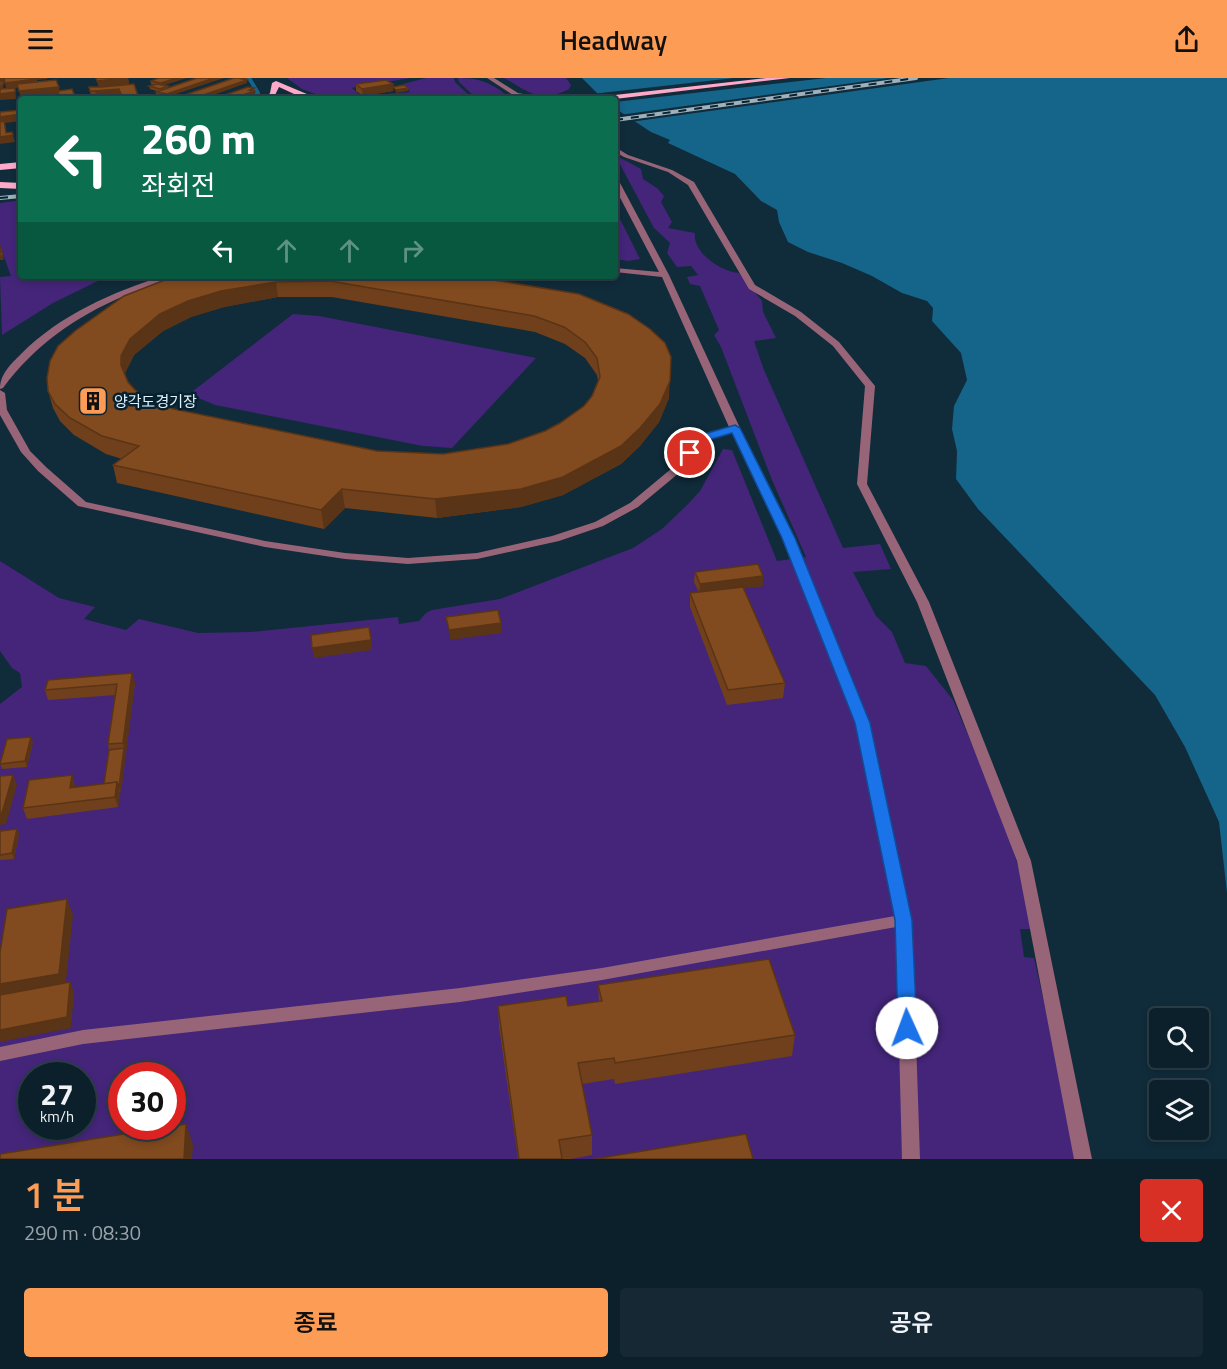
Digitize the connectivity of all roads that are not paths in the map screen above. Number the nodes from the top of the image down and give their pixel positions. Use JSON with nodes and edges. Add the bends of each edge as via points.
{"nodes":[{"id":1,"x":490,"y":78,"type":"edge"},
{"id":2,"x":786,"y":78,"type":"edge"},
{"id":3,"x":275,"y":80,"type":"edge"},
{"id":4,"x":272,"y":96,"type":"edge"},
{"id":5,"x":286,"y":96,"type":"edge"},
{"id":6,"x":305,"y":96,"type":"edge"},
{"id":7,"x":518,"y":96,"type":"edge"},
{"id":8,"x":618,"y":97,"type":"edge"},
{"id":9,"x":618,"y":151,"type":"edge"},
{"id":10,"x":18,"y":165,"type":"edge"},
{"id":11,"x":0,"y":167,"type":"edge"},
{"id":12,"x":0,"y":185,"type":"edge"},
{"id":13,"x":18,"y":186,"type":"edge"},
{"id":14,"x":618,"y":187,"type":"edge"},
{"id":15,"x":618,"y":270,"type":"edge"},
{"id":16,"x":665,"y":275,"type":"junction"},
{"id":17,"x":164,"y":279,"type":"edge"},
{"id":18,"x":0,"y":386,"type":"edge"},
{"id":19,"x":0,"y":393,"type":"edge"},
{"id":20,"x":735,"y":428,"type":"junction"},
{"id":21,"x":904,"y":920,"type":"junction"},
{"id":22,"x":0,"y":1054,"type":"edge"},
{"id":23,"x":911,"y":1159,"type":"edge"},
{"id":24,"x":1083,"y":1159,"type":"edge"}],
"edges":[{"from":1,"to":7,"type":"street"},
{"from":2,"to":8,"type":"main road"},
{"from":3,"to":4,"type":"main road"},
{"from":3,"to":5,"type":"main road"},
{"from":3,"to":6,"type":"main road"},
{"from":9,"to":24,"type":"street","via":[[670,171],[691,184],[752,287],[798,314],[836,344],[870,386],[862,484],[923,602],[1024,861]]},
{"from":10,"to":11,"type":"main road"},
{"from":12,"to":13,"type":"main road"},
{"from":14,"to":16,"type":"street"},
{"from":15,"to":16,"type":"street"},
{"from":16,"to":20,"type":"street"},
{"from":17,"to":18,"type":"street","via":[[123,294],[44,338],[11,368]]},
{"from":19,"to":20,"type":"street","via":[[2,410],[26,452],[82,504],[265,544],[408,561],[477,556],[555,539],[599,524],[634,505],[681,466],[698,440]]},
{"from":20,"to":21,"type":"street","via":[[789,538],[863,723]]},
{"from":21,"to":22,"type":"street","via":[[460,995],[83,1037]]},
{"from":21,"to":23,"type":"street"}]}
